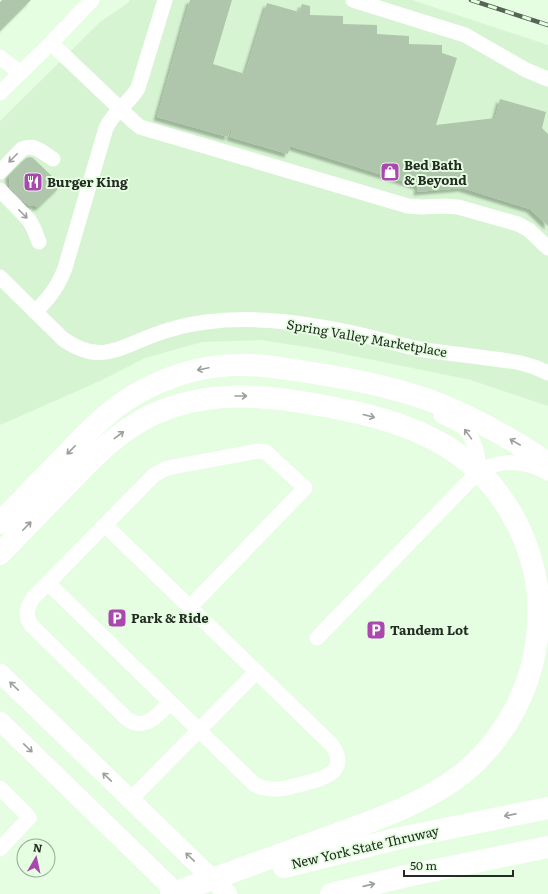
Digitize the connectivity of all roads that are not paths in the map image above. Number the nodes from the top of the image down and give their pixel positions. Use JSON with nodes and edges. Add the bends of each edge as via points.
{"nodes":[{"id":1,"x":92,"y":0,"type":"edge"},
{"id":2,"x":165,"y":0,"type":"edge"},
{"id":3,"x":353,"y":0,"type":"edge"},
{"id":4,"x":51,"y":43,"type":"junction"},
{"id":5,"x":0,"y":57,"type":"edge"},
{"id":6,"x":20,"y":73,"type":"junction"},
{"id":7,"x":548,"y":79,"type":"edge"},
{"id":8,"x":0,"y":93,"type":"edge"},
{"id":9,"x":119,"y":109,"type":"junction"},
{"id":10,"x":53,"y":159,"type":"dead end"},
{"id":11,"x":0,"y":172,"type":"edge"},
{"id":12,"x":0,"y":190,"type":"edge"},
{"id":13,"x":39,"y":242,"type":"dead end"},
{"id":14,"x":548,"y":248,"type":"edge"},
{"id":15,"x":1,"y":280,"type":"edge"},
{"id":16,"x":35,"y":312,"type":"junction"},
{"id":17,"x":300,"y":371,"type":"junction"},
{"id":18,"x":548,"y":373,"type":"edge"},
{"id":19,"x":548,"y":463,"type":"edge"},
{"id":20,"x":479,"y":471,"type":"junction"},
{"id":21,"x":548,"y":473,"type":"edge"},
{"id":22,"x":0,"y":523,"type":"edge"},
{"id":23,"x":105,"y":525,"type":"junction"},
{"id":24,"x":0,"y":554,"type":"edge"},
{"id":25,"x":48,"y":583,"type":"junction"},
{"id":26,"x":190,"y":607,"type":"junction"},
{"id":27,"x":317,"y":638,"type":"dead end"},
{"id":28,"x":256,"y":672,"type":"junction"},
{"id":29,"x":0,"y":673,"type":"edge"},
{"id":30,"x":170,"y":702,"type":"junction"},
{"id":31,"x":0,"y":721,"type":"edge"},
{"id":32,"x":199,"y":730,"type":"junction"},
{"id":33,"x":0,"y":788,"type":"edge"},
{"id":34,"x":130,"y":800,"type":"junction"},
{"id":35,"x":548,"y":808,"type":"edge"},
{"id":36,"x":548,"y":846,"type":"edge"},
{"id":37,"x":0,"y":849,"type":"edge"},
{"id":38,"x":171,"y":894,"type":"edge"},
{"id":39,"x":178,"y":894,"type":"edge"},
{"id":40,"x":185,"y":894,"type":"edge"},
{"id":41,"x":228,"y":894,"type":"edge"},
{"id":42,"x":331,"y":894,"type":"edge"}],
"edges":[{"from":1,"to":4,"type":"street"},
{"from":2,"to":9,"type":"street","via":[[138,88]]},
{"from":3,"to":7,"type":"street","via":[[465,35],[526,70]]},
{"from":4,"to":6,"type":"street"},
{"from":4,"to":9,"type":"street"},
{"from":5,"to":6,"type":"street"},
{"from":6,"to":8,"type":"street"},
{"from":9,"to":14,"type":"street","via":[[143,128],[408,206],[458,207],[518,224],[529,230]]},
{"from":9,"to":16,"type":"street","via":[[106,128],[61,278],[51,295]]},
{"from":10,"to":11,"type":"street","one_way":true,"via":[[34,147],[26,147]]},
{"from":12,"to":13,"type":"street","one_way":true,"via":[[29,220]]},
{"from":15,"to":16,"type":"street","name":"Spring Valley Marketplace"},
{"from":16,"to":18,"type":"street","name":"Spring Valley Marketplace","via":[[71,345],[96,353],[114,351],[154,335],[195,323],[249,319],[308,325],[423,349],[516,361]]},
{"from":19,"to":17,"type":"highway","one_way":true,"via":[[510,439],[429,400],[380,386]]},
{"from":20,"to":17,"type":"street","one_way":true,"via":[[475,445],[467,432],[456,423],[377,392]]},
{"from":17,"to":22,"type":"highway","one_way":true,"via":[[254,366],[223,366],[185,373],[148,388],[103,418]]},
{"from":20,"to":21,"type":"street","via":[[514,462],[531,465]]},
{"from":24,"to":20,"type":"highway","one_way":true,"via":[[90,461],[116,438],[150,416],[173,406],[198,400],[239,396],[271,398],[359,413],[392,422],[432,438],[456,452]]},
{"from":20,"to":27,"type":"street"},
{"from":20,"to":38,"type":"highway","via":[[508,508],[526,542],[539,602],[538,630],[530,672],[514,712],[497,737],[467,770],[442,788],[407,806],[363,825]]},
{"from":23,"to":25,"type":"street"},
{"from":23,"to":26,"type":"street"},
{"from":23,"to":26,"type":"street","via":[[148,480],[165,469],[263,451],[269,453],[304,488]]},
{"from":25,"to":30,"type":"street"},
{"from":25,"to":30,"type":"street","via":[[29,604],[28,622],[127,719],[142,724],[152,720]]},
{"from":26,"to":28,"type":"street"},
{"from":28,"to":32,"type":"street"},
{"from":28,"to":32,"type":"street","via":[[336,751],[338,764],[330,775],[275,789],[259,788]]},
{"from":34,"to":29,"type":"main road","one_way":true},
{"from":30,"to":32,"type":"street"},
{"from":31,"to":39,"type":"main road","one_way":true},
{"from":32,"to":34,"type":"street"},
{"from":33,"to":37,"type":"street","via":[[28,814],[29,818]]},
{"from":41,"to":34,"type":"main road","one_way":true},
{"from":35,"to":40,"type":"highway","name":"New York State Thruway","one_way":true,"via":[[400,838],[296,863]]},
{"from":42,"to":36,"type":"highway","one_way":true}]}
